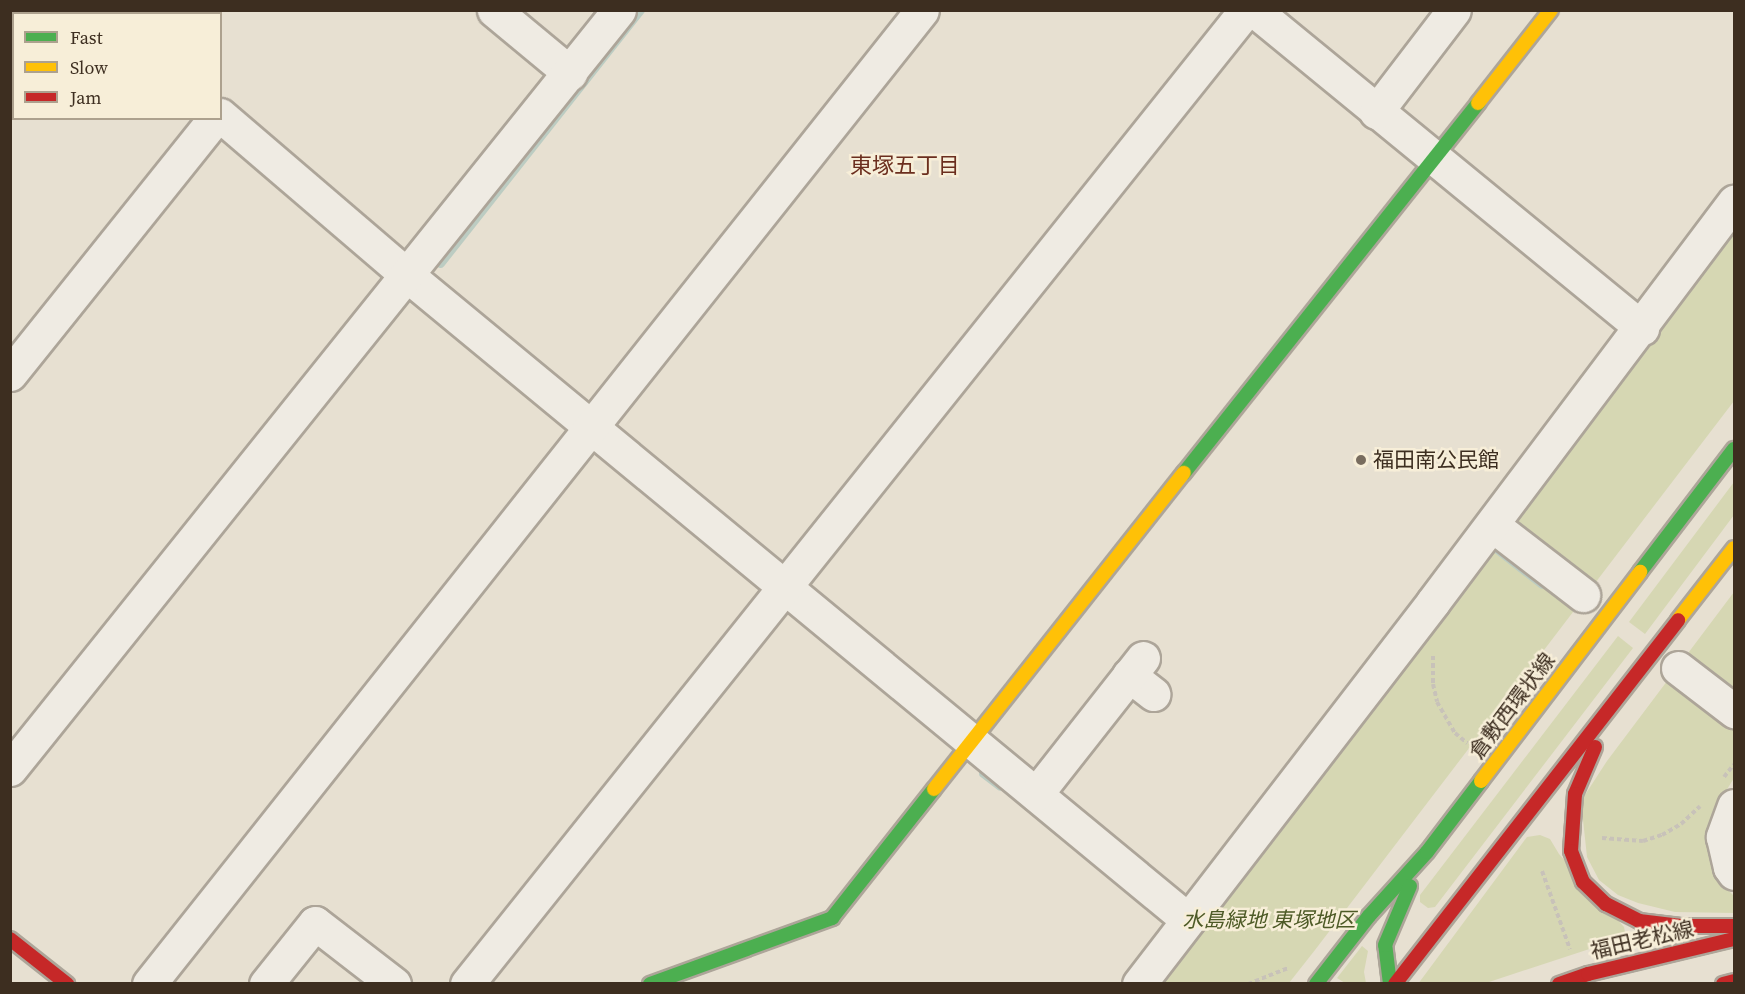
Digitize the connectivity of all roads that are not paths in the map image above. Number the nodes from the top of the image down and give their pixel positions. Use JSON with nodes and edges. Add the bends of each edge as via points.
{"nodes":[{"id":1,"x":494,"y":10,"type":"edge"},
{"id":2,"x":619,"y":10,"type":"edge"},
{"id":3,"x":922,"y":10,"type":"edge"},
{"id":4,"x":1246,"y":10,"type":"edge"},
{"id":5,"x":1454,"y":10,"type":"edge"},
{"id":6,"x":1551,"y":10,"type":"edge"},
{"id":7,"x":1254,"y":11,"type":"edge"},
{"id":8,"x":570,"y":73,"type":"junction"},
{"id":9,"x":1376,"y":112,"type":"junction"},
{"id":10,"x":222,"y":117,"type":"edge"},
{"id":11,"x":213,"y":120,"type":"edge"},
{"id":12,"x":1434,"y":160,"type":"junction"},
{"id":13,"x":1734,"y":202,"type":"edge"},
{"id":14,"x":407,"y":275,"type":"junction"},
{"id":15,"x":1642,"y":328,"type":"junction"},
{"id":16,"x":10,"y":374,"type":"edge"},
{"id":17,"x":592,"y":427,"type":"junction"},
{"id":18,"x":1734,"y":449,"type":"edge"},
{"id":19,"x":1500,"y":531,"type":"dead end"},
{"id":20,"x":1734,"y":548,"type":"edge"},
{"id":21,"x":783,"y":586,"type":"junction"},
{"id":22,"x":1583,"y":595,"type":"dead end"},
{"id":23,"x":1665,"y":662,"type":"junction"},
{"id":24,"x":1142,"y":676,"type":"dead end"},
{"id":25,"x":1734,"y":711,"type":"edge"},
{"id":26,"x":972,"y":740,"type":"junction"},
{"id":27,"x":10,"y":769,"type":"edge"},
{"id":28,"x":1036,"y":794,"type":"junction"},
{"id":29,"x":1720,"y":795,"type":"edge"},
{"id":30,"x":1427,"y":852,"type":"junction"},
{"id":31,"x":1734,"y":873,"type":"edge"},
{"id":32,"x":1188,"y":920,"type":"junction"},
{"id":33,"x":1734,"y":926,"type":"edge"},
{"id":34,"x":10,"y":939,"type":"edge"},
{"id":35,"x":1734,"y":939,"type":"edge"},
{"id":36,"x":1734,"y":981,"type":"edge"},
{"id":37,"x":67,"y":984,"type":"edge"},
{"id":38,"x":149,"y":984,"type":"edge"},
{"id":39,"x":266,"y":984,"type":"edge"},
{"id":40,"x":394,"y":984,"type":"edge"},
{"id":41,"x":467,"y":984,"type":"edge"},
{"id":42,"x":650,"y":984,"type":"edge"},
{"id":43,"x":1139,"y":984,"type":"edge"},
{"id":44,"x":1316,"y":984,"type":"edge"},
{"id":45,"x":1390,"y":984,"type":"edge"},
{"id":46,"x":1395,"y":984,"type":"edge"},
{"id":47,"x":1559,"y":984,"type":"edge"},
{"id":48,"x":1723,"y":984,"type":"edge"}],
"edges":[{"from":1,"to":8,"type":"street"},
{"from":2,"to":8,"type":"street"},
{"from":3,"to":17,"type":"street"},
{"from":4,"to":21,"type":"street"},
{"from":5,"to":9,"type":"street"},
{"from":6,"to":12,"type":"main road"},
{"from":7,"to":9,"type":"street"},
{"from":8,"to":14,"type":"street"},
{"from":9,"to":12,"type":"street"},
{"from":10,"to":14,"type":"street"},
{"from":11,"to":16,"type":"street"},
{"from":12,"to":15,"type":"street"},
{"from":12,"to":26,"type":"main road"},
{"from":13,"to":15,"type":"street"},
{"from":14,"to":17,"type":"street"},
{"from":14,"to":27,"type":"street"},
{"from":15,"to":32,"type":"street"},
{"from":17,"to":21,"type":"street"},
{"from":17,"to":38,"type":"street"},
{"from":18,"to":30,"type":"main road","name":"倉敷西環状線"},
{"from":19,"to":22,"type":"street"},
{"from":20,"to":23,"type":"main road"},
{"from":21,"to":26,"type":"street"},
{"from":21,"to":41,"type":"street"},
{"from":23,"to":25,"type":"street"},
{"from":23,"to":33,"type":"main road","via":[[1592,752],[1575,794],[1571,851],[1583,882],[1606,904],[1639,921]]},
{"from":23,"to":46,"type":"main road"},
{"from":24,"to":28,"type":"street"},
{"from":26,"to":28,"type":"street"},
{"from":26,"to":42,"type":"main road","via":[[832,918]]},
{"from":28,"to":32,"type":"street"},
{"from":29,"to":31,"type":"street","via":[[1723,837]]},
{"from":30,"to":44,"type":"main road","name":"倉敷西環状線","via":[[1369,916]]},
{"from":30,"to":45,"type":"main road","via":[[1385,945]]},
{"from":32,"to":43,"type":"street"},
{"from":34,"to":37,"type":"main road"},
{"from":35,"to":47,"type":"main road","name":"福田老松線"},
{"from":36,"to":48,"type":"main road"},
{"from":39,"to":40,"type":"street","via":[[315,922]]}]}
